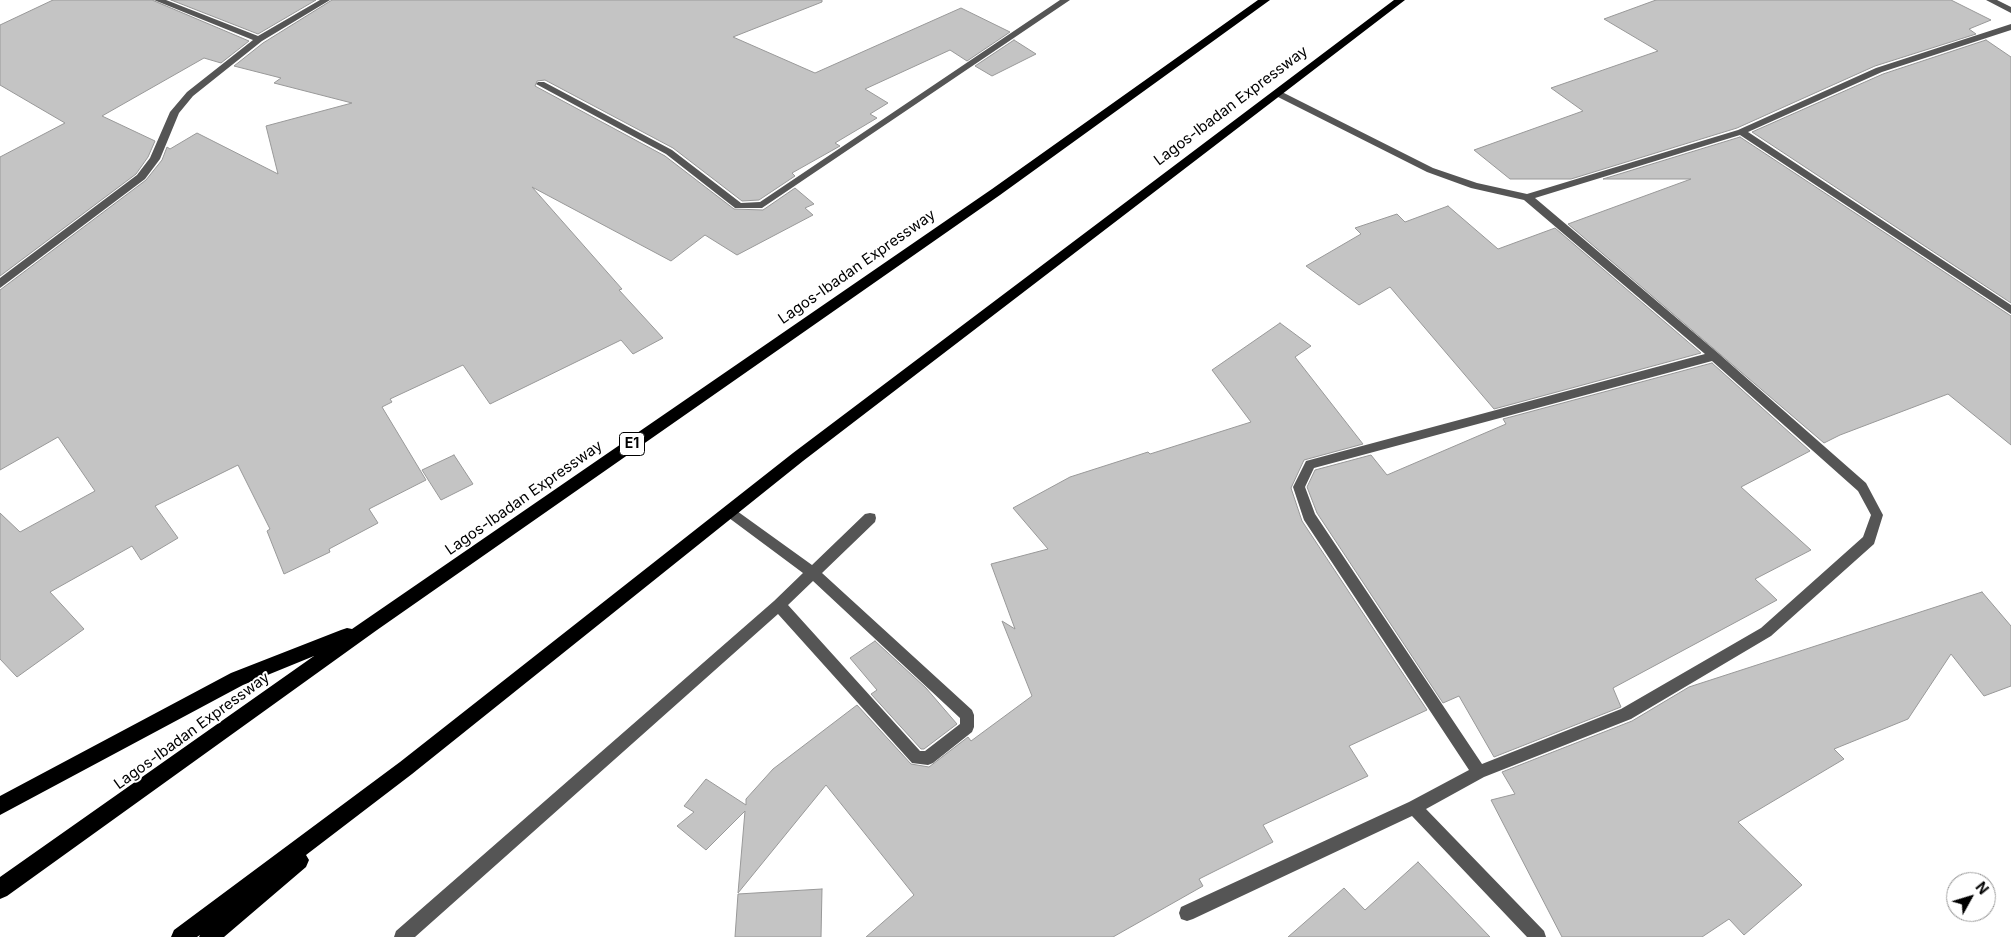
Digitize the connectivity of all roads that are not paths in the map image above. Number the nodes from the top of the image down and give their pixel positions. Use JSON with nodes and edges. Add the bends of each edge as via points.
{"nodes":[{"id":1,"x":158,"y":0,"type":"edge"},
{"id":2,"x":326,"y":0,"type":"edge"},
{"id":3,"x":1066,"y":0,"type":"edge"},
{"id":4,"x":1266,"y":0,"type":"edge"},
{"id":5,"x":1400,"y":0,"type":"edge"},
{"id":6,"x":1990,"y":0,"type":"edge"},
{"id":7,"x":2011,"y":10,"type":"edge"},
{"id":8,"x":2011,"y":27,"type":"edge"},
{"id":9,"x":259,"y":39,"type":"junction"},
{"id":10,"x":541,"y":84,"type":"dead end"},
{"id":11,"x":1278,"y":93,"type":"junction"},
{"id":12,"x":1741,"y":132,"type":"junction"},
{"id":13,"x":1527,"y":197,"type":"junction"},
{"id":14,"x":0,"y":284,"type":"edge"},
{"id":15,"x":2011,"y":310,"type":"edge"},
{"id":16,"x":1714,"y":356,"type":"junction"},
{"id":17,"x":730,"y":511,"type":"junction"},
{"id":18,"x":870,"y":518,"type":"dead end"},
{"id":19,"x":813,"y":573,"type":"junction"},
{"id":20,"x":779,"y":605,"type":"junction"},
{"id":21,"x":371,"y":625,"type":"junction"},
{"id":22,"x":406,"y":768,"type":"junction"},
{"id":23,"x":1479,"y":772,"type":"junction"},
{"id":24,"x":0,"y":806,"type":"edge"},
{"id":25,"x":1414,"y":807,"type":"junction"},
{"id":26,"x":0,"y":889,"type":"edge"},
{"id":27,"x":1187,"y":913,"type":"dead end"},
{"id":28,"x":181,"y":937,"type":"edge"},
{"id":29,"x":209,"y":937,"type":"edge"},
{"id":30,"x":402,"y":937,"type":"edge"},
{"id":31,"x":1538,"y":937,"type":"edge"}],
"edges":[{"from":1,"to":9,"type":"street"},
{"from":2,"to":9,"type":"street"},
{"from":3,"to":10,"type":"street","via":[[762,205],[739,206],[669,152]]},
{"from":4,"to":21,"type":"highway","name":"Lagos-Ibadan Expressway","number":"E1","via":[[996,192]]},
{"from":5,"to":11,"type":"highway","name":"Lagos-Ibadan Expressway"},
{"from":6,"to":7,"type":"street"},
{"from":8,"to":12,"type":"street","via":[[1879,70]]},
{"from":9,"to":14,"type":"street","via":[[190,94],[175,112],[155,159],[141,177]]},
{"from":11,"to":13,"type":"street","via":[[1430,170],[1475,186]]},
{"from":11,"to":17,"type":"highway","name":"Lagos-Ibadan Expressway"},
{"from":12,"to":13,"type":"street"},
{"from":12,"to":15,"type":"street"},
{"from":13,"to":16,"type":"street"},
{"from":16,"to":23,"type":"street","via":[[1862,487],[1877,514],[1869,540],[1766,632],[1733,652],[1626,714]]},
{"from":16,"to":23,"type":"street","via":[[1310,464],[1299,486],[1309,516]]},
{"from":17,"to":19,"type":"street"},
{"from":17,"to":22,"type":"highway","name":"Lagos-Ibadan Expressway"},
{"from":18,"to":19,"type":"street"},
{"from":19,"to":20,"type":"street"},
{"from":19,"to":20,"type":"street","via":[[967,715],[967,727],[928,758],[917,758]]},
{"from":20,"to":30,"type":"street"},
{"from":21,"to":24,"type":"highway","via":[[237,679]]},
{"from":21,"to":26,"type":"highway","name":"Lagos-Ibadan Expressway","number":"E1"},
{"from":22,"to":28,"type":"highway","name":"Lagos-Ibadan Expressway"},
{"from":22,"to":29,"type":"highway"},
{"from":23,"to":25,"type":"street"},
{"from":25,"to":27,"type":"street"},
{"from":25,"to":31,"type":"street"}]}
